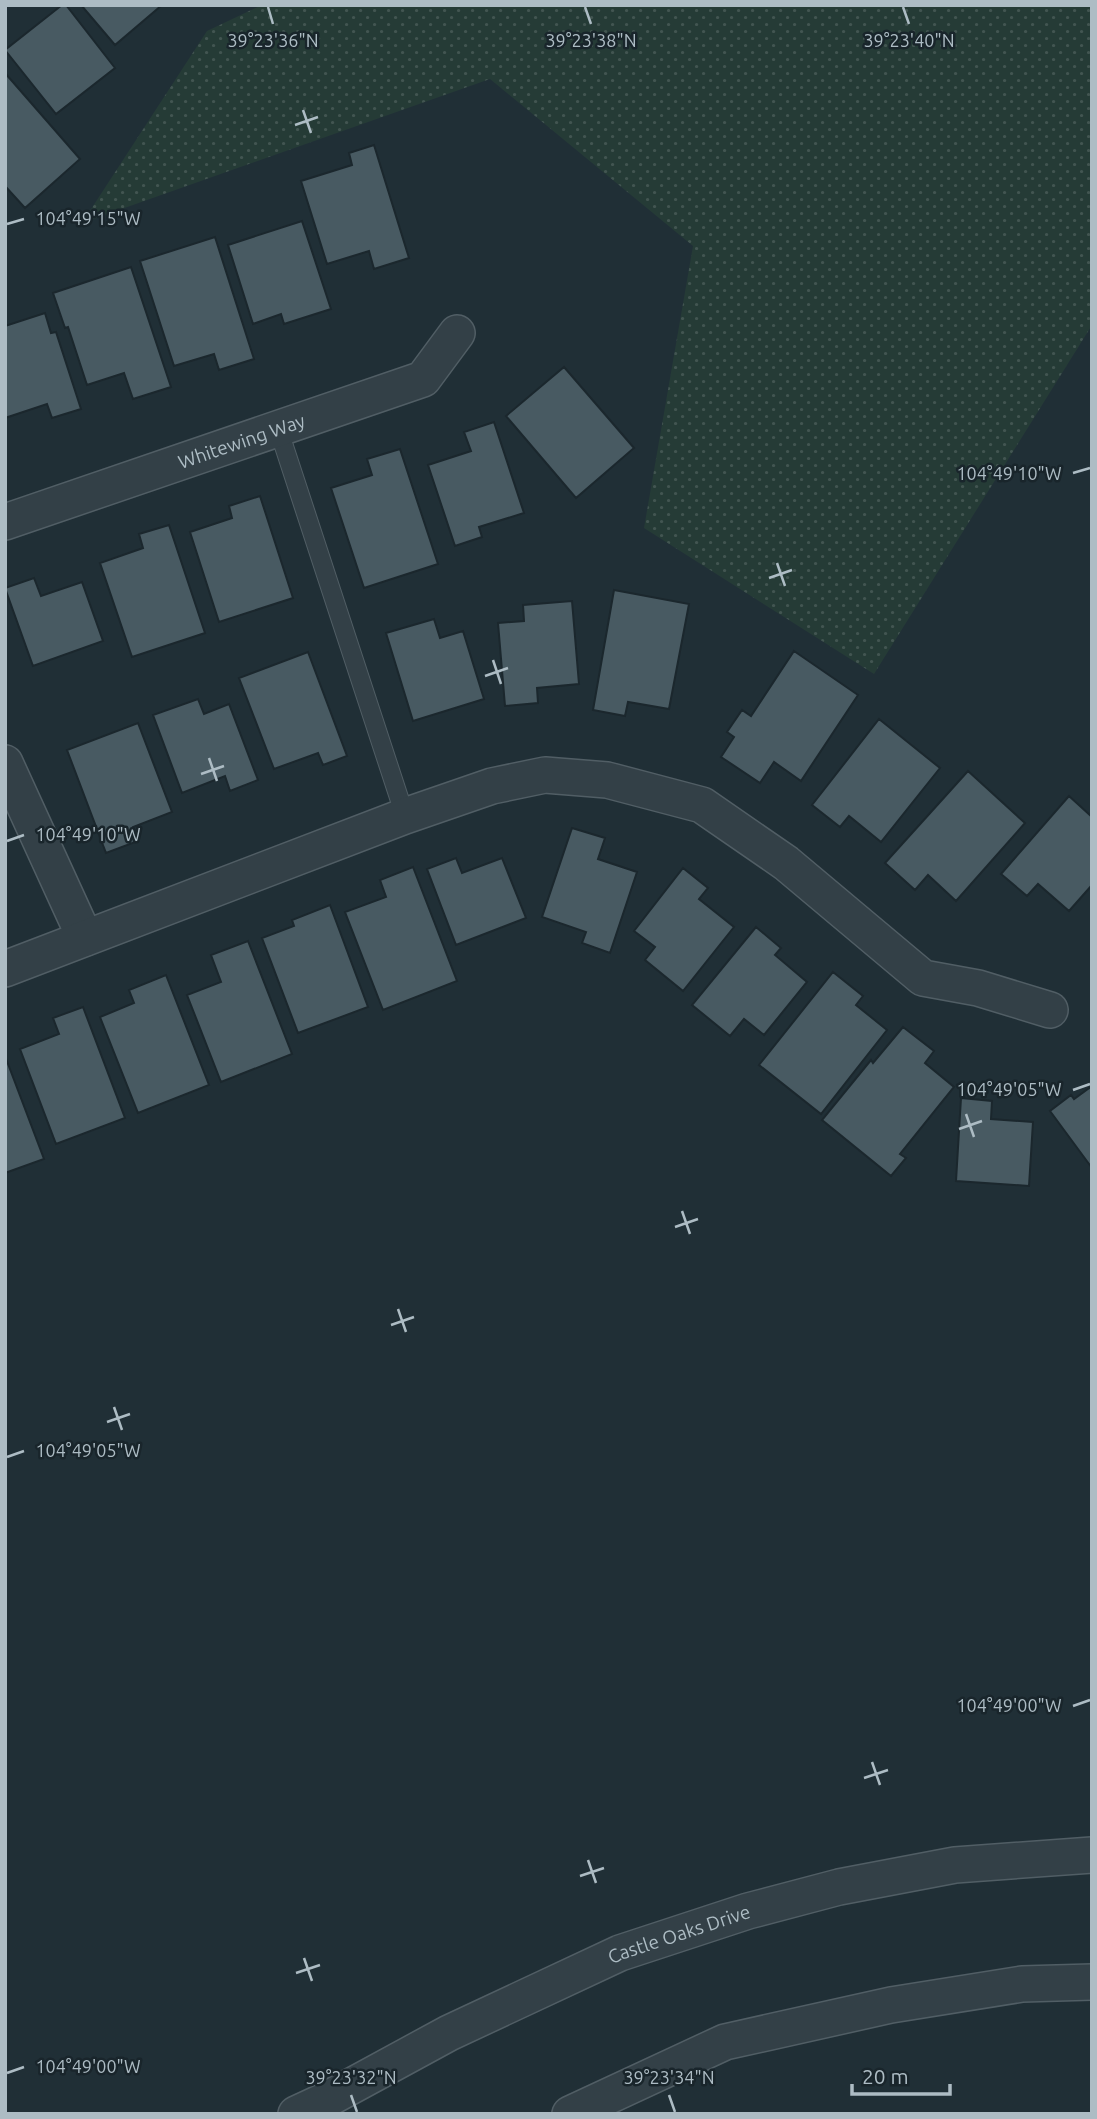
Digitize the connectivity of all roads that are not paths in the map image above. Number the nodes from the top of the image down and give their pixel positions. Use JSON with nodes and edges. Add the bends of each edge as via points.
{"nodes":[{"id":1,"x":457,"y":333,"type":"dead end"},
{"id":2,"x":278,"y":428,"type":"junction"},
{"id":3,"x":5,"y":522,"type":"edge"},
{"id":4,"x":5,"y":763,"type":"edge"},
{"id":5,"x":405,"y":816,"type":"junction"},
{"id":6,"x":85,"y":938,"type":"junction"},
{"id":7,"x":5,"y":969,"type":"edge"},
{"id":8,"x":1049,"y":1010,"type":"dead end"},
{"id":9,"x":1092,"y":1855,"type":"edge"},
{"id":10,"x":1092,"y":1982,"type":"edge"},
{"id":11,"x":296,"y":2114,"type":"edge"},
{"id":12,"x":570,"y":2114,"type":"edge"}],
"edges":[{"from":1,"to":2,"type":"street","name":"Whitewing Way","via":[[423,379]]},
{"from":2,"to":3,"type":"street","name":"Whitewing Way"},
{"from":2,"to":5,"type":"lane"},
{"from":4,"to":6,"type":"street"},
{"from":5,"to":6,"type":"street"},
{"from":5,"to":8,"type":"street","via":[[492,786],[545,775],[607,780],[702,805],[786,863],[923,978],[978,988]]},
{"from":6,"to":7,"type":"street"},
{"from":9,"to":11,"type":"street","name":"Castle Oaks Drive","via":[[955,1866],[839,1887],[748,1911],[620,1953],[449,2033]]},
{"from":10,"to":12,"type":"street","via":[[1022,1984],[891,2005],[725,2042]]}]}
